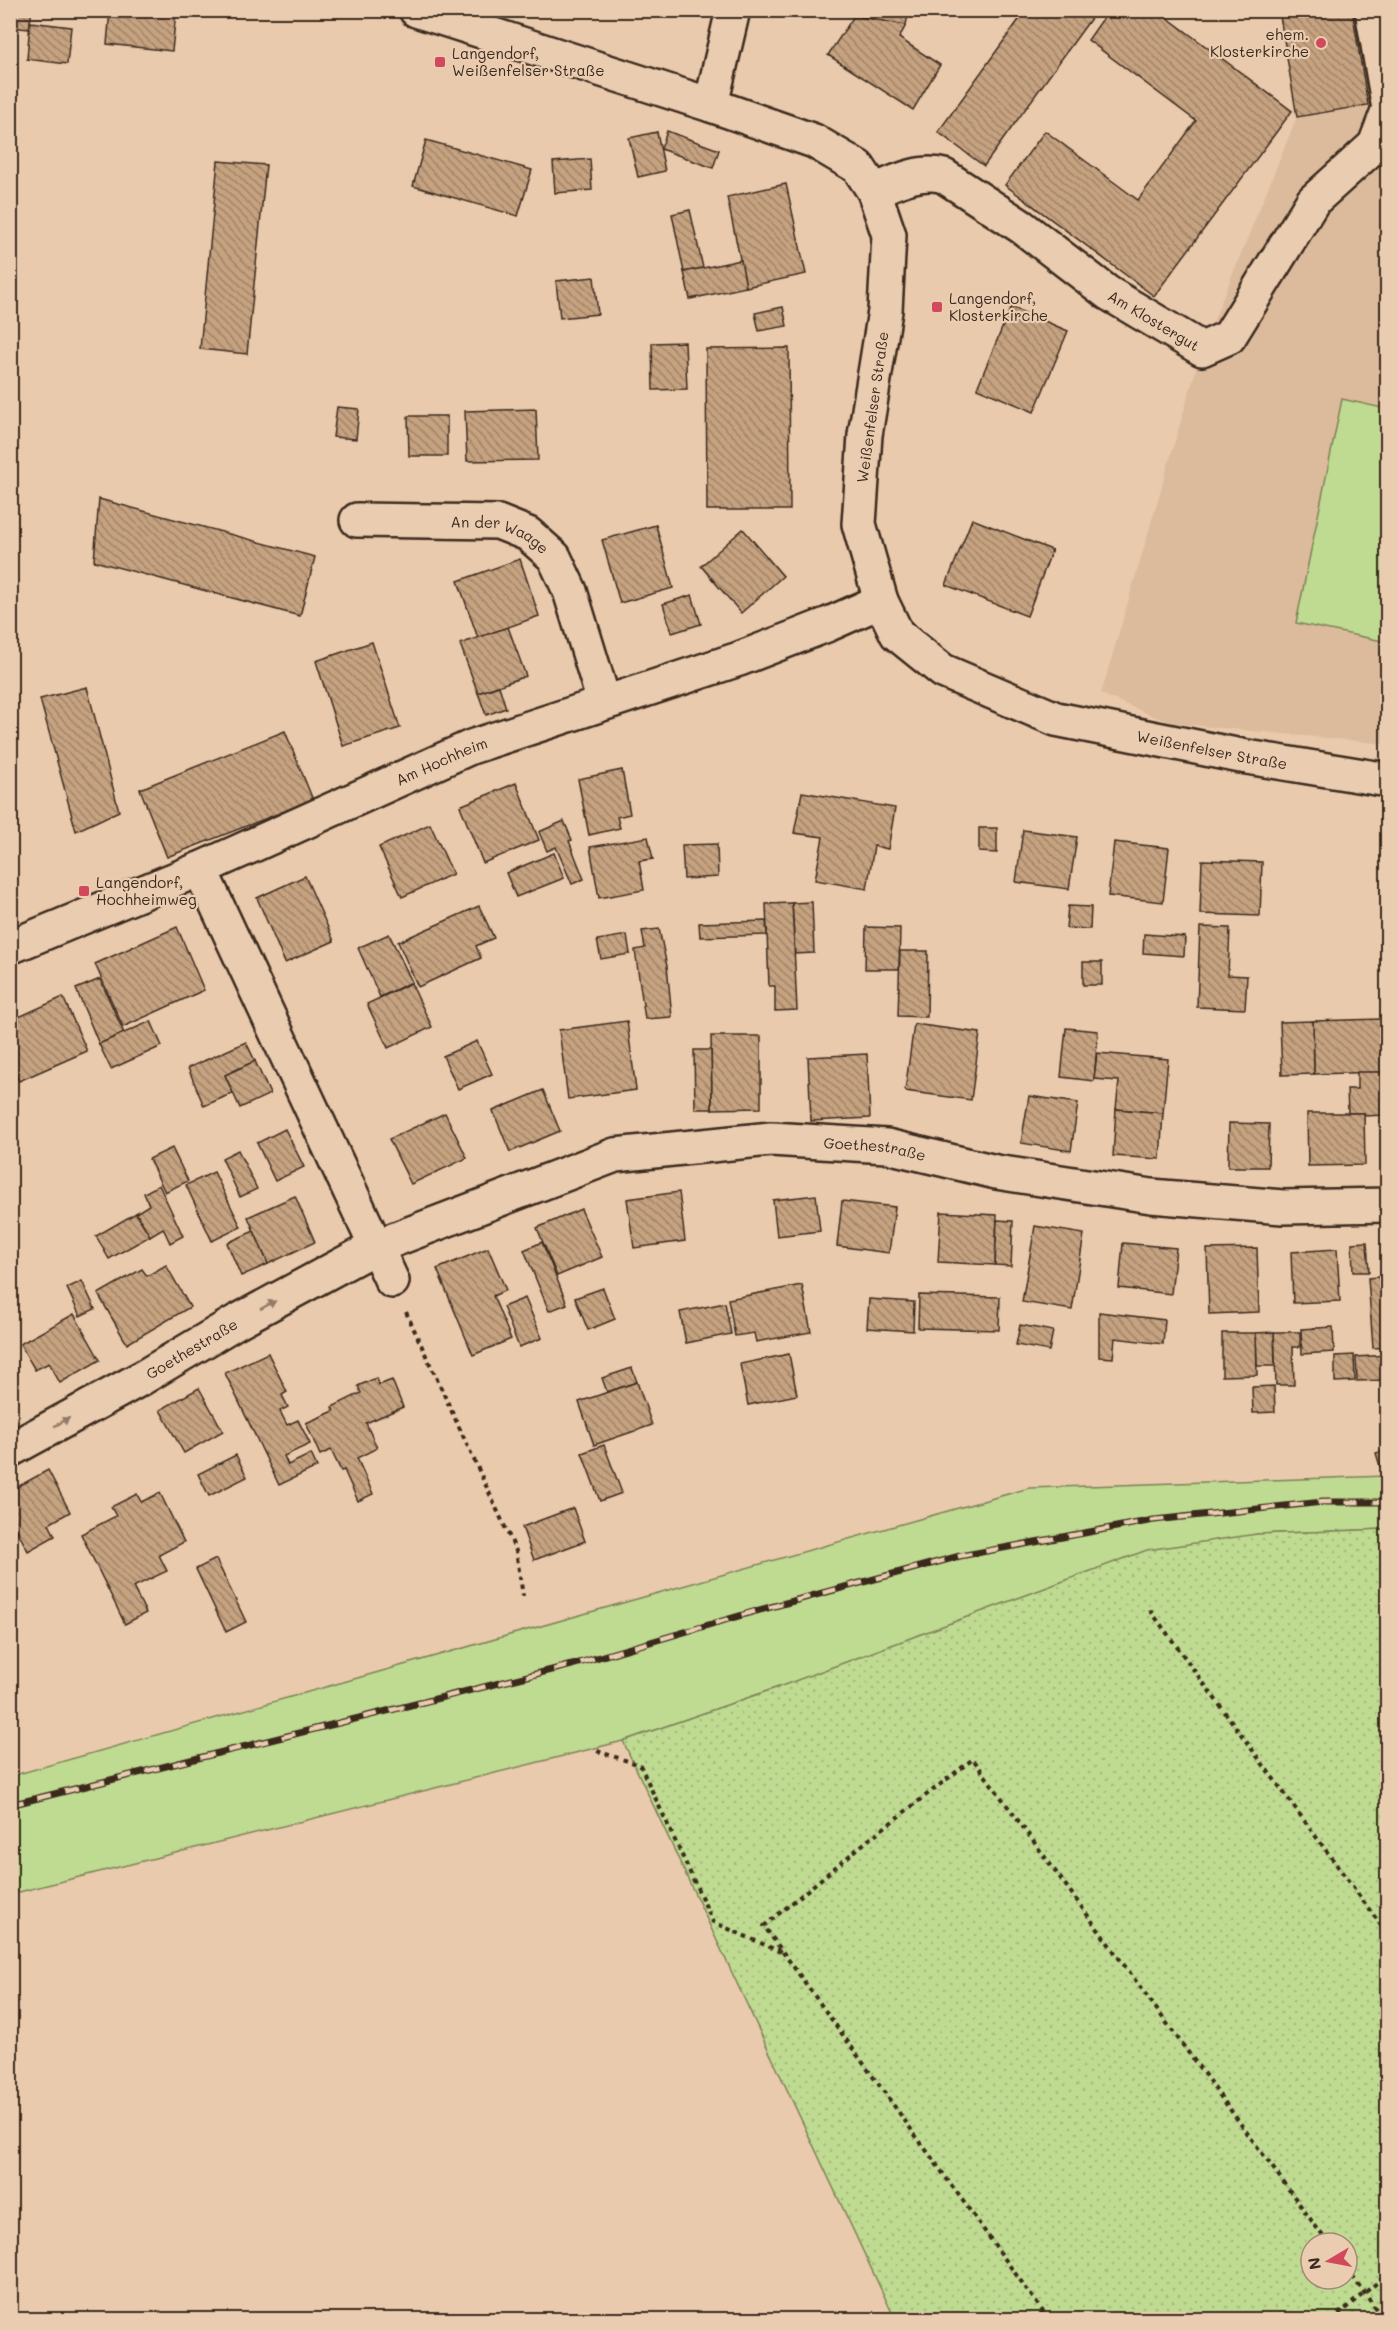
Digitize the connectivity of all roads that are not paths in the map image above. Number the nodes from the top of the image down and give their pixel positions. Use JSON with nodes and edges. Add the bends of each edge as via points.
{"nodes":[{"id":1,"x":416,"y":10,"type":"edge"},
{"id":2,"x":733,"y":10,"type":"edge"},
{"id":3,"x":1372,"y":10,"type":"edge"},
{"id":4,"x":1388,"y":103,"type":"edge"},
{"id":5,"x":711,"y":105,"type":"junction"},
{"id":6,"x":1388,"y":111,"type":"edge"},
{"id":7,"x":874,"y":191,"type":"junction"},
{"id":8,"x":357,"y":519,"type":"dead end"},
{"id":9,"x":881,"y":601,"type":"junction"},
{"id":10,"x":604,"y":702,"type":"junction"},
{"id":11,"x":1388,"y":780,"type":"edge"},
{"id":12,"x":200,"y":869,"type":"junction"},
{"id":13,"x":10,"y":947,"type":"edge"},
{"id":14,"x":1388,"y":1205,"type":"edge"},
{"id":15,"x":375,"y":1247,"type":"junction"},
{"id":16,"x":392,"y":1281,"type":"road end"},
{"id":17,"x":10,"y":1450,"type":"edge"}],
"edges":[{"from":1,"to":5,"type":"street","name":"Weißenfelser Straße"},
{"from":2,"to":5,"type":"street"},
{"from":3,"to":4,"type":"street"},
{"from":5,"to":7,"type":"street","name":"Weißenfelser Straße","via":[[814,141],[858,167]]},
{"from":6,"to":7,"type":"street","name":"Am Klostergut","via":[[1376,145],[1313,201],[1229,337],[1202,349],[1108,293],[1022,227],[944,176],[905,178]]},
{"from":7,"to":9,"type":"street","name":"Weißenfelser Straße","via":[[889,235],[885,311],[865,435],[859,524]]},
{"from":8,"to":10,"type":"street","name":"An der Waage","via":[[498,522],[528,534],[554,557],[570,591]]},
{"from":9,"to":10,"type":"street","name":"Am Hochheim","via":[[739,658]]},
{"from":9,"to":11,"type":"street","name":"Weißenfelser Straße","via":[[897,634],[943,671],[1056,719]]},
{"from":10,"to":12,"type":"street","name":"Am Hochheim","via":[[471,747]]},
{"from":12,"to":13,"type":"street","name":"Am Hochheim"},
{"from":12,"to":15,"type":"street"},
{"from":14,"to":15,"type":"street","name":"Goethestraße","via":[[1283,1207],[1151,1196],[996,1172],[887,1146],[771,1140],[615,1155]]},
{"from":15,"to":16,"type":"street"},
{"from":17,"to":15,"type":"street","name":"Goethestraße","one_way":true}]}
